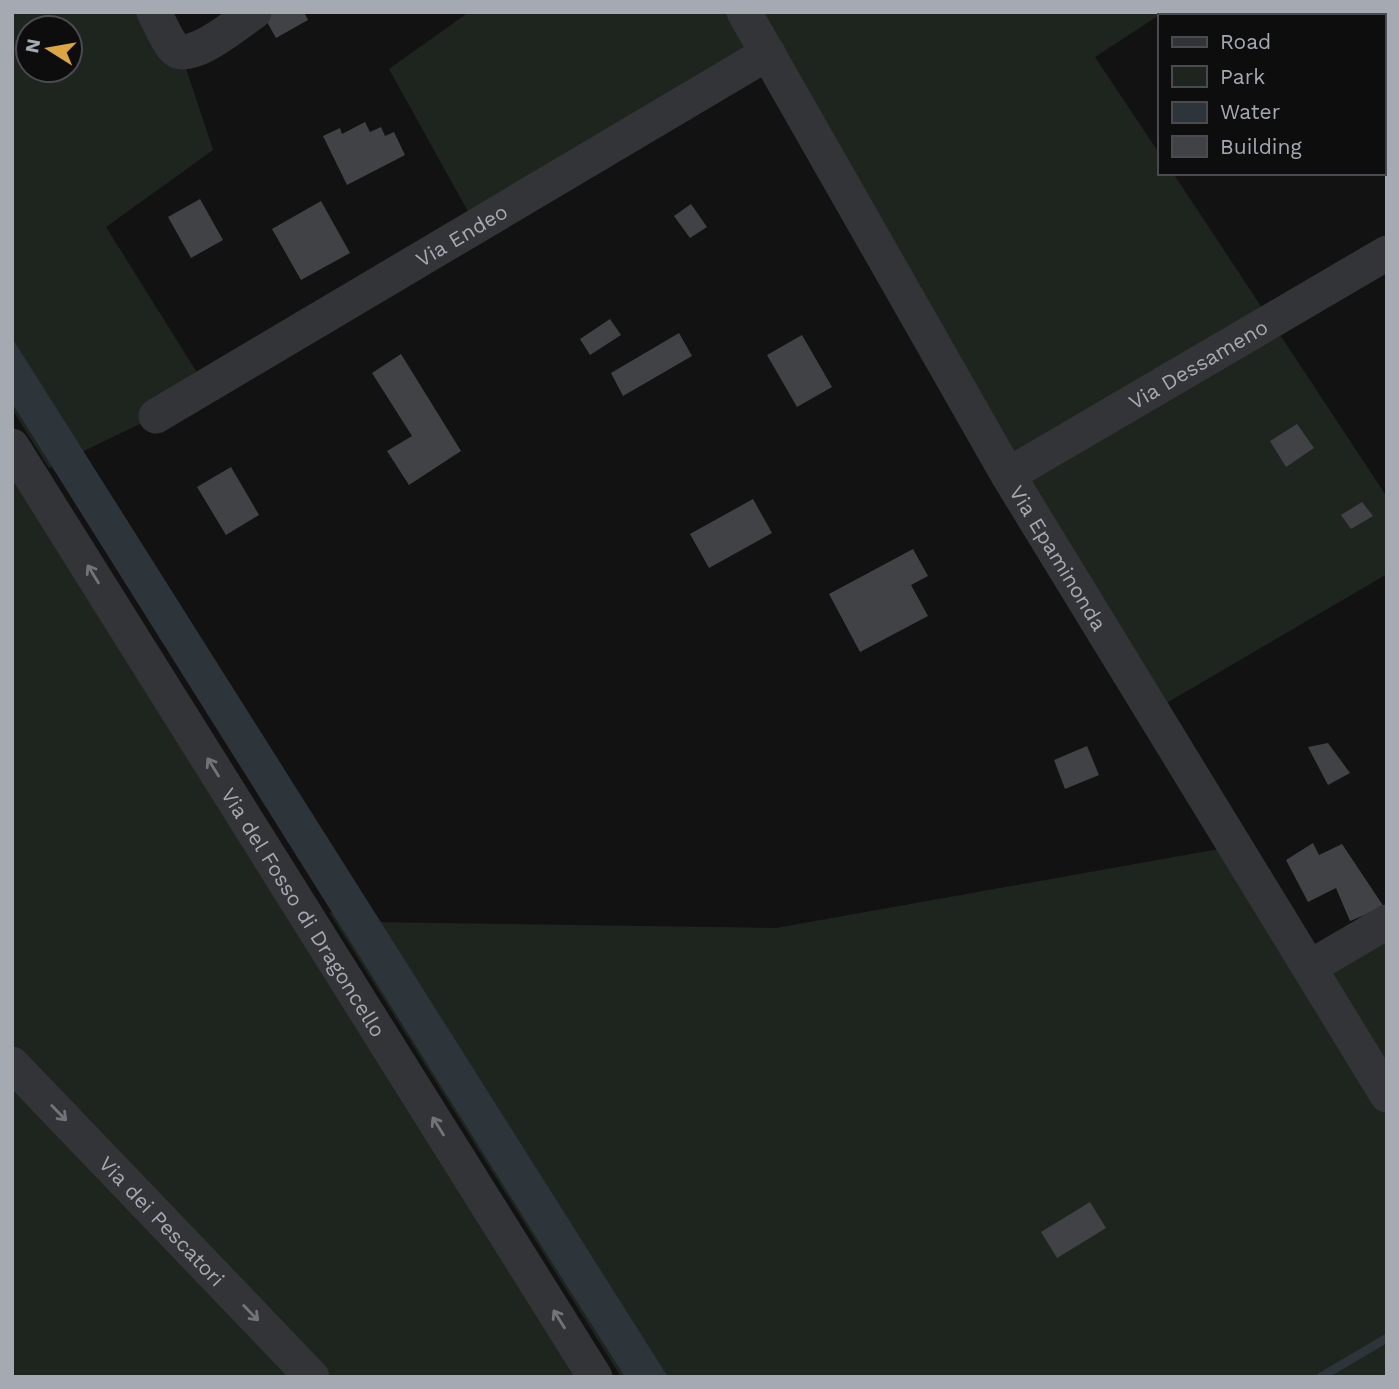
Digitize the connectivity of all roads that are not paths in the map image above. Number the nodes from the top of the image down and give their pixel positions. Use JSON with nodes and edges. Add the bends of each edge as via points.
{"nodes":[{"id":1,"x":154,"y":12,"type":"edge"},
{"id":2,"x":254,"y":12,"type":"edge"},
{"id":3,"x":744,"y":12,"type":"edge"},
{"id":4,"x":768,"y":53,"type":"junction"},
{"id":5,"x":1387,"y":253,"type":"edge"},
{"id":6,"x":156,"y":416,"type":"dead end"},
{"id":7,"x":12,"y":446,"type":"edge"},
{"id":8,"x":1008,"y":475,"type":"junction"},
{"id":9,"x":1387,"y":922,"type":"edge"},
{"id":10,"x":1310,"y":967,"type":"junction"},
{"id":11,"x":12,"y":1064,"type":"edge"},
{"id":12,"x":1387,"y":1095,"type":"edge"},
{"id":13,"x":312,"y":1377,"type":"edge"},
{"id":14,"x":595,"y":1377,"type":"edge"}],
"edges":[{"from":1,"to":2,"type":"street","via":[[173,49],[181,53],[204,46]]},
{"from":3,"to":4,"type":"street","name":"Via Epaminonda"},
{"from":4,"to":6,"type":"street","name":"Via Endeo"},
{"from":4,"to":8,"type":"street","name":"Via Epaminonda"},
{"from":5,"to":8,"type":"street","name":"Via Dessameno"},
{"from":14,"to":7,"type":"street","name":"Via del Fosso di Dragoncello","one_way":true},
{"from":8,"to":10,"type":"street","name":"Via Epaminonda"},
{"from":9,"to":10,"type":"street"},
{"from":10,"to":12,"type":"street","name":"Via Epaminonda"},
{"from":11,"to":13,"type":"street","name":"Via dei Pescatori","one_way":true}]}
